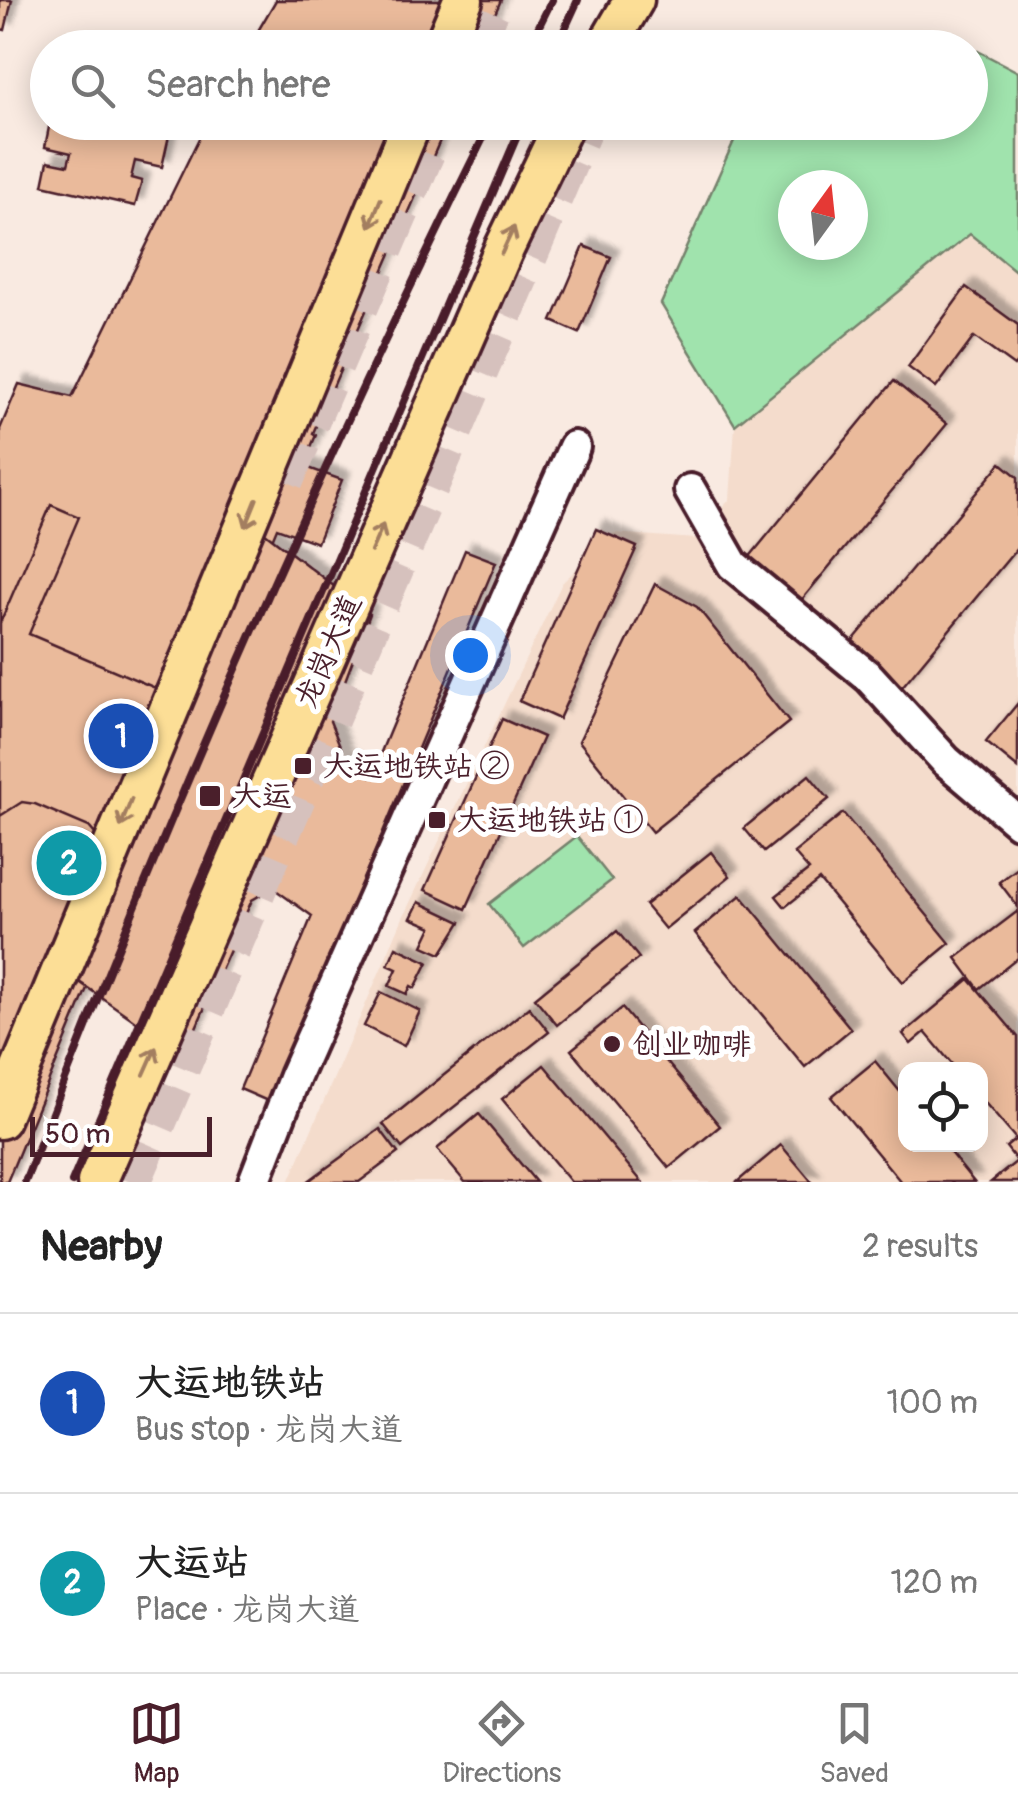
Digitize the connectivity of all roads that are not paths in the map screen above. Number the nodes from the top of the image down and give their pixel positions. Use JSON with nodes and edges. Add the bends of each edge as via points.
{"nodes":[{"id":1,"x":463,"y":0,"type":"edge"},
{"id":2,"x":621,"y":0,"type":"edge"},
{"id":3,"x":634,"y":0,"type":"edge"},
{"id":4,"x":450,"y":30,"type":"edge"},
{"id":5,"x":610,"y":30,"type":"edge"},
{"id":6,"x":615,"y":30,"type":"edge"},
{"id":7,"x":405,"y":140,"type":"edge"},
{"id":8,"x":557,"y":140,"type":"edge"},
{"id":9,"x":574,"y":447,"type":"dead end"},
{"id":10,"x":690,"y":490,"type":"dead end"},
{"id":11,"x":1018,"y":822,"type":"edge"},
{"id":12,"x":0,"y":1118,"type":"edge"},
{"id":13,"x":96,"y":1182,"type":"edge"},
{"id":14,"x":254,"y":1182,"type":"edge"}],
"edges":[{"from":1,"to":4,"type":"main road"},
{"from":2,"to":5,"type":"main road"},
{"from":3,"to":6,"type":"main road"},
{"from":7,"to":12,"type":"main road","one_way":true},
{"from":13,"to":8,"type":"main road","name":"龙岗大道","one_way":true},
{"from":9,"to":14,"type":"street"},
{"from":10,"to":11,"type":"street","via":[[733,565],[869,677],[946,761]]}]}
